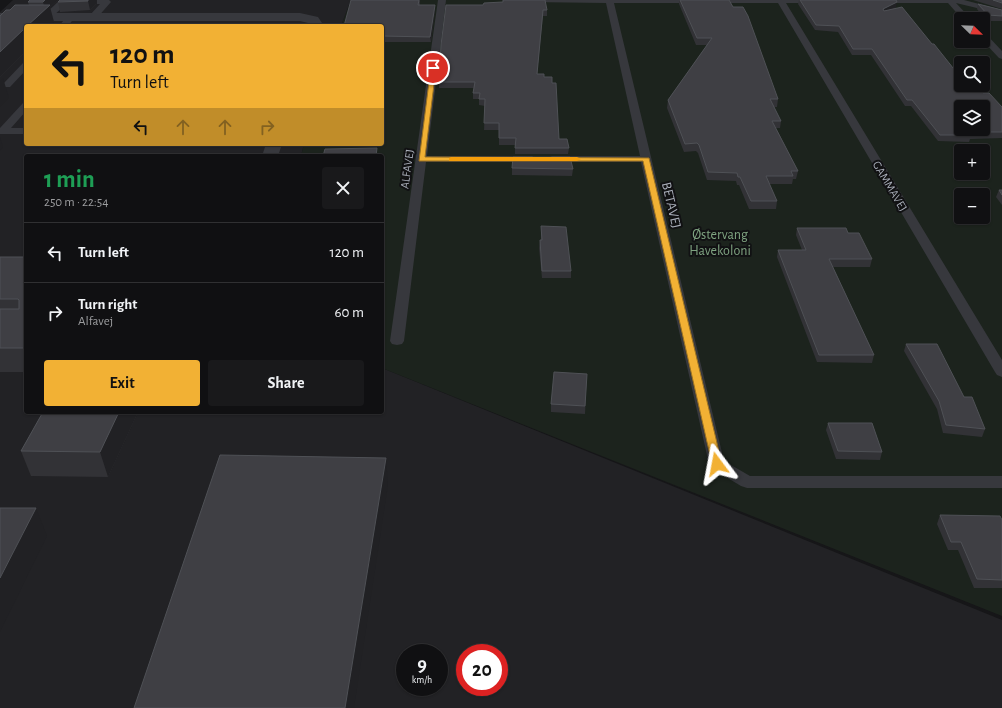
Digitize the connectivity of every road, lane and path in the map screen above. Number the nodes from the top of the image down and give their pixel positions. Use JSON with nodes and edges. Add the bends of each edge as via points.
{"nodes":[{"id":1,"x":442,"y":0,"type":"edge"},
{"id":2,"x":529,"y":0,"type":"edge"},
{"id":3,"x":609,"y":0,"type":"edge"},
{"id":4,"x":780,"y":0,"type":"edge"},
{"id":5,"x":951,"y":0,"type":"edge"},
{"id":6,"x":826,"y":1,"type":"edge"},
{"id":7,"x":865,"y":1,"type":"edge"},
{"id":8,"x":75,"y":2,"type":"edge"},
{"id":9,"x":100,"y":2,"type":"dead end"},
{"id":10,"x":961,"y":12,"type":"edge"},
{"id":11,"x":1002,"y":12,"type":"edge"},
{"id":12,"x":0,"y":17,"type":"edge"},
{"id":13,"x":47,"y":17,"type":"junction"},
{"id":14,"x":97,"y":20,"type":"edge"},
{"id":15,"x":67,"y":22,"type":"edge"},
{"id":16,"x":316,"y":24,"type":"edge"},
{"id":17,"x":990,"y":43,"type":"edge"},
{"id":18,"x":1002,"y":56,"type":"edge"},
{"id":19,"x":24,"y":67,"type":"edge"},
{"id":20,"x":7,"y":85,"type":"dead end"},
{"id":21,"x":24,"y":106,"type":"edge"},
{"id":22,"x":1,"y":131,"type":"edge"},
{"id":23,"x":24,"y":131,"type":"edge"},
{"id":24,"x":646,"y":159,"type":"junction"},
{"id":25,"x":421,"y":160,"type":"junction"},
{"id":26,"x":397,"y":341,"type":"dead end"},
{"id":27,"x":1002,"y":372,"type":"edge"},
{"id":28,"x":1002,"y":482,"type":"edge"}],
"edges":[{"from":1,"to":25,"type":"lane","name":"ALFAVEJ"},
{"from":2,"to":3,"type":"lane"},
{"from":3,"to":4,"type":"lane"},
{"from":3,"to":24,"type":"lane","name":"BETAVEJ"},
{"from":4,"to":6,"type":"lane"},
{"from":4,"to":27,"type":"lane","name":"GAMMAVEJ"},
{"from":5,"to":7,"type":"lane"},
{"from":5,"to":10,"type":"lane"},
{"from":5,"to":11,"type":"lane"},
{"from":8,"to":13,"type":"lane","via":[[64,2]]},
{"from":9,"to":14,"type":"lane","via":[[107,2]]},
{"from":12,"to":13,"type":"street"},
{"from":13,"to":15,"type":"street"},
{"from":14,"to":15,"type":"street"},
{"from":14,"to":16,"type":"street","via":[[300,17],[313,20]]},
{"from":17,"to":18,"type":"lane"},
{"from":19,"to":20,"type":"lane"},
{"from":21,"to":22,"type":"lane"},
{"from":22,"to":23,"type":"lane"},
{"from":24,"to":25,"type":"lane"},
{"from":24,"to":28,"type":"lane","name":"BETAVEJ","via":[[717,464],[747,482]]},
{"from":25,"to":26,"type":"lane","name":"ALFAVEJ"}]}
